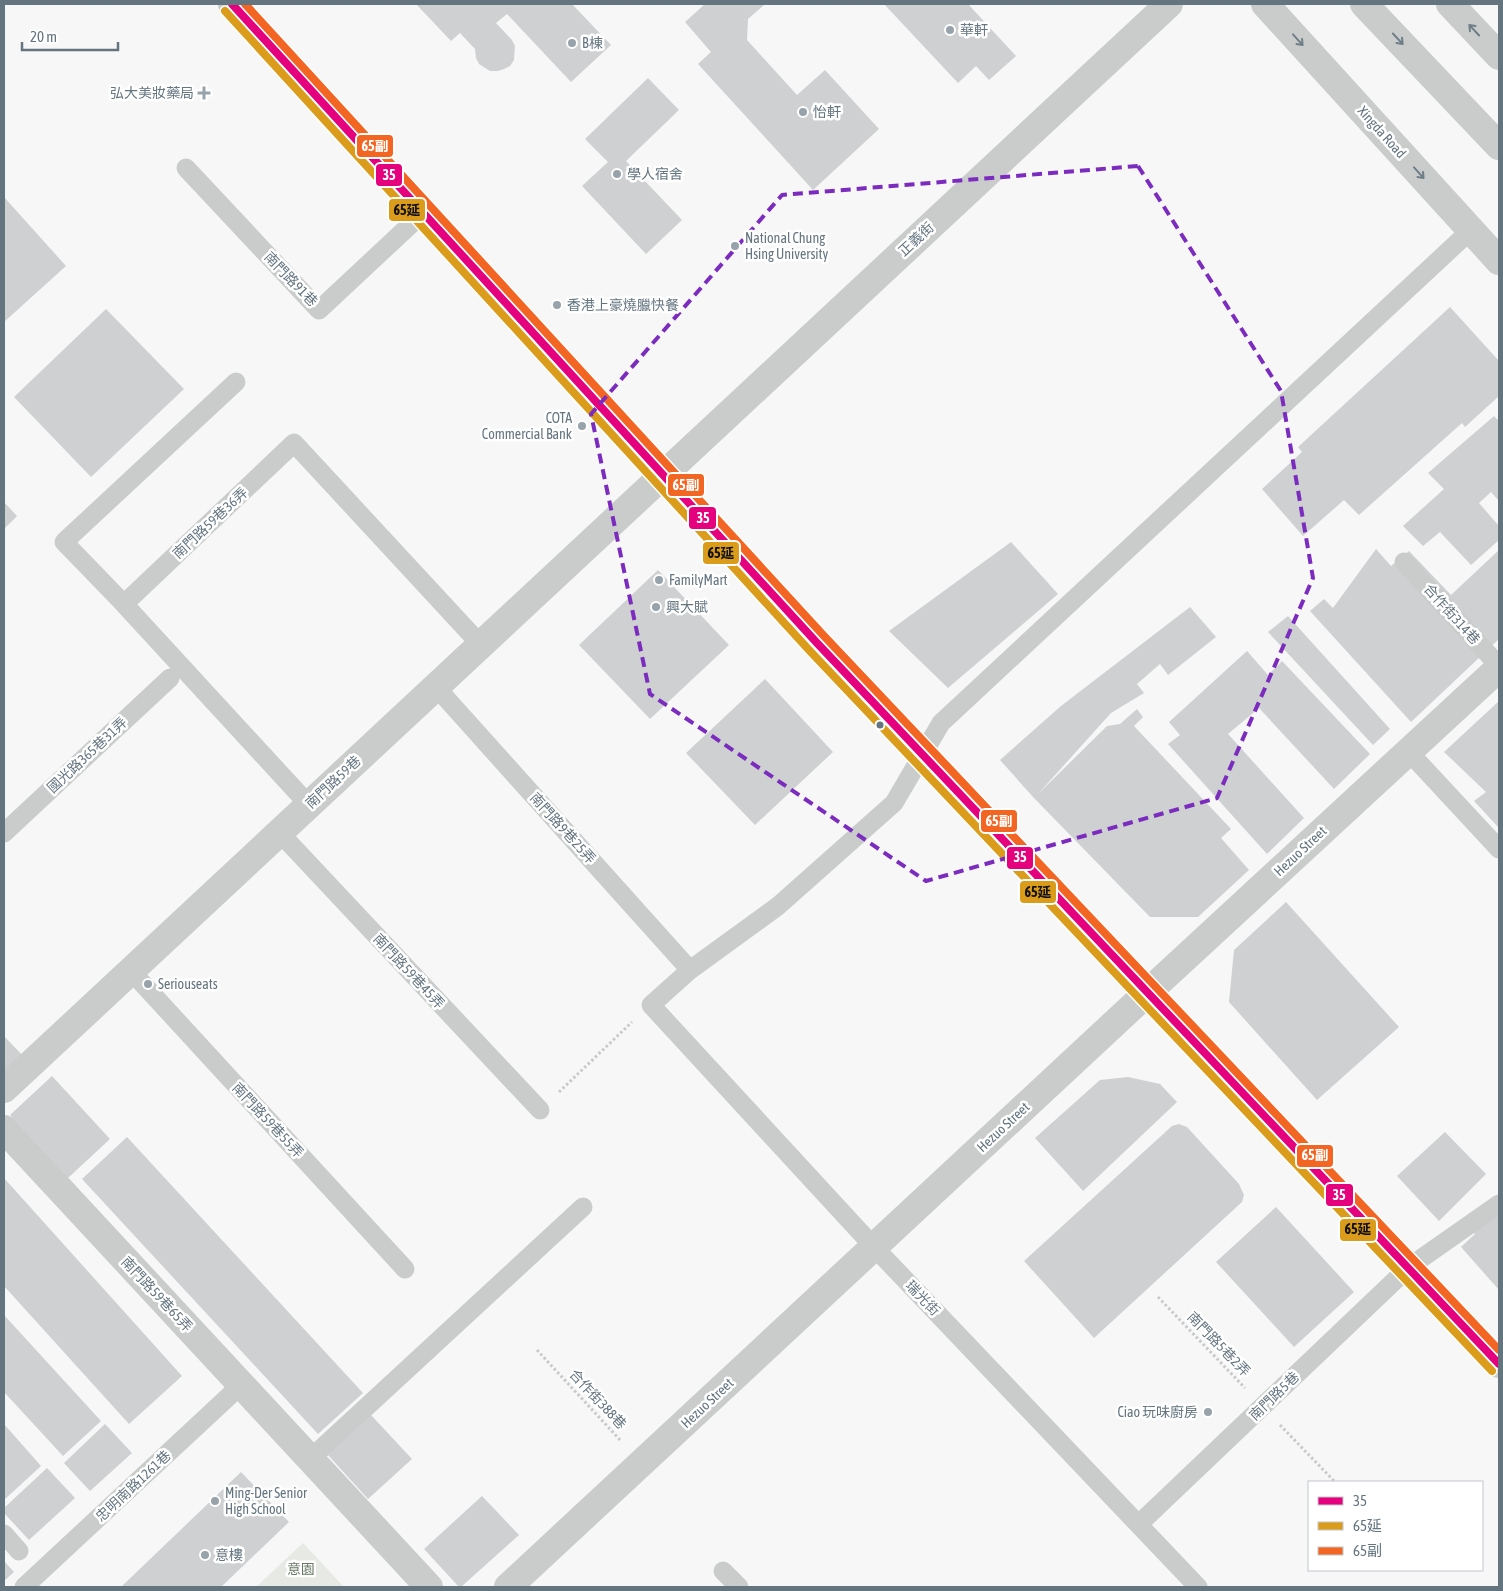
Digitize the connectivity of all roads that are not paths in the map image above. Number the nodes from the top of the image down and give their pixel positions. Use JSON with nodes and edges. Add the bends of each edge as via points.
{"nodes":[{"id":1,"x":232,"y":4,"type":"edge"},
{"id":2,"x":1169,"y":4,"type":"edge"},
{"id":3,"x":1266,"y":4,"type":"edge"},
{"id":4,"x":1364,"y":4,"type":"edge"},
{"id":5,"x":1450,"y":4,"type":"edge"},
{"id":6,"x":1499,"y":56,"type":"edge"},
{"id":7,"x":1499,"y":146,"type":"edge"},
{"id":8,"x":186,"y":168,"type":"dead end"},
{"id":9,"x":424,"y":212,"type":"junction"},
{"id":10,"x":1471,"y":230,"type":"junction"},
{"id":11,"x":1499,"y":261,"type":"edge"},
{"id":12,"x":236,"y":382,"type":"dead end"},
{"id":13,"x":663,"y":475,"type":"junction"},
{"id":14,"x":1404,"y":562,"type":"dead end"},
{"id":15,"x":124,"y":604,"type":"junction"},
{"id":16,"x":481,"y":645,"type":"junction"},
{"id":17,"x":1499,"y":667,"type":"edge"},
{"id":18,"x":170,"y":678,"type":"dead end"},
{"id":19,"x":436,"y":687,"type":"junction"},
{"id":20,"x":1408,"y":752,"type":"junction"},
{"id":21,"x":922,"y":755,"type":"junction"},
{"id":22,"x":309,"y":805,"type":"junction"},
{"id":23,"x":279,"y":832,"type":"junction"},
{"id":24,"x":4,"y":833,"type":"edge"},
{"id":25,"x":1499,"y":849,"type":"edge"},
{"id":26,"x":690,"y":970,"type":"junction"},
{"id":27,"x":131,"y":971,"type":"junction"},
{"id":28,"x":1147,"y":992,"type":"junction"},
{"id":29,"x":4,"y":1090,"type":"edge"},
{"id":30,"x":540,"y":1110,"type":"road end"},
{"id":31,"x":4,"y":1129,"type":"edge"},
{"id":32,"x":1499,"y":1204,"type":"edge"},
{"id":33,"x":583,"y":1206,"type":"dead end"},
{"id":34,"x":874,"y":1247,"type":"junction"},
{"id":35,"x":1409,"y":1267,"type":"junction"},
{"id":36,"x":405,"y":1269,"type":"dead end"},
{"id":37,"x":1499,"y":1364,"type":"edge"},
{"id":38,"x":241,"y":1386,"type":"junction"},
{"id":39,"x":310,"y":1459,"type":"junction"},
{"id":40,"x":1139,"y":1524,"type":"junction"},
{"id":41,"x":4,"y":1534,"type":"edge"},
{"id":42,"x":19,"y":1551,"type":"dead end"},
{"id":43,"x":723,"y":1571,"type":"dead end"},
{"id":44,"x":24,"y":1587,"type":"edge"},
{"id":45,"x":429,"y":1587,"type":"edge"},
{"id":46,"x":508,"y":1587,"type":"edge"},
{"id":47,"x":739,"y":1587,"type":"edge"},
{"id":48,"x":1198,"y":1587,"type":"edge"}],
"edges":[{"from":1,"to":9,"type":"street"},
{"from":2,"to":13,"type":"street","name":"正義街"},
{"from":3,"to":10,"type":"street","name":"Xingda Road","one_way":true},
{"from":4,"to":7,"type":"street","one_way":true},
{"from":6,"to":5,"type":"street","one_way":true},
{"from":8,"to":9,"type":"lane","name":"南門路91巷","via":[[318,310]]},
{"from":9,"to":13,"type":"street"},
{"from":10,"to":11,"type":"street","name":"Xingda Road"},
{"from":10,"to":21,"type":"lane","via":[[941,723]]},
{"from":12,"to":15,"type":"lane","via":[[64,542]]},
{"from":13,"to":16,"type":"street","name":"南門路59巷"},
{"from":13,"to":21,"type":"street"},
{"from":14,"to":17,"type":"lane","name":"合作街314巷"},
{"from":15,"to":16,"type":"lane","name":"南門路59巷36弄","via":[[294,443]]},
{"from":15,"to":22,"type":"lane"},
{"from":16,"to":19,"type":"street","name":"南門路59巷"},
{"from":17,"to":20,"type":"street","name":"Hezuo Street"},
{"from":18,"to":24,"type":"lane","name":"國光路365巷31弄"},
{"from":19,"to":22,"type":"street","name":"南門路59巷"},
{"from":19,"to":26,"type":"lane","name":"南門路9巷25弄"},
{"from":20,"to":25,"type":"lane"},
{"from":20,"to":28,"type":"street","name":"Hezuo Street"},
{"from":21,"to":26,"type":"lane","via":[[894,803],[778,906]]},
{"from":21,"to":28,"type":"street"},
{"from":22,"to":23,"type":"street","name":"南門路59巷"},
{"from":23,"to":27,"type":"street","name":"南門路59巷"},
{"from":23,"to":30,"type":"lane","name":"南門路59巷45弄"},
{"from":26,"to":34,"type":"lane","name":"瑞光街","via":[[651,1005]]},
{"from":27,"to":29,"type":"street","name":"南門路59巷"},
{"from":27,"to":36,"type":"lane","name":"南門路59巷55弄"},
{"from":28,"to":34,"type":"street","name":"Hezuo Street"},
{"from":28,"to":35,"type":"street"},
{"from":31,"to":38,"type":"street","name":"南門路59巷65弄"},
{"from":32,"to":35,"type":"lane","name":"南門路5巷"},
{"from":33,"to":39,"type":"lane"},
{"from":34,"to":40,"type":"lane","name":"瑞光街"},
{"from":34,"to":46,"type":"street","name":"Hezuo Street"},
{"from":35,"to":37,"type":"street"},
{"from":35,"to":40,"type":"lane","name":"南門路5巷"},
{"from":38,"to":39,"type":"street","name":"南門路59巷65弄"},
{"from":38,"to":44,"type":"lane","name":"忠明南路1261巷"},
{"from":39,"to":45,"type":"street","name":"南門路59巷65弄"},
{"from":40,"to":48,"type":"lane","name":"瑞光街"},
{"from":41,"to":42,"type":"lane"},
{"from":43,"to":47,"type":"lane"}]}
